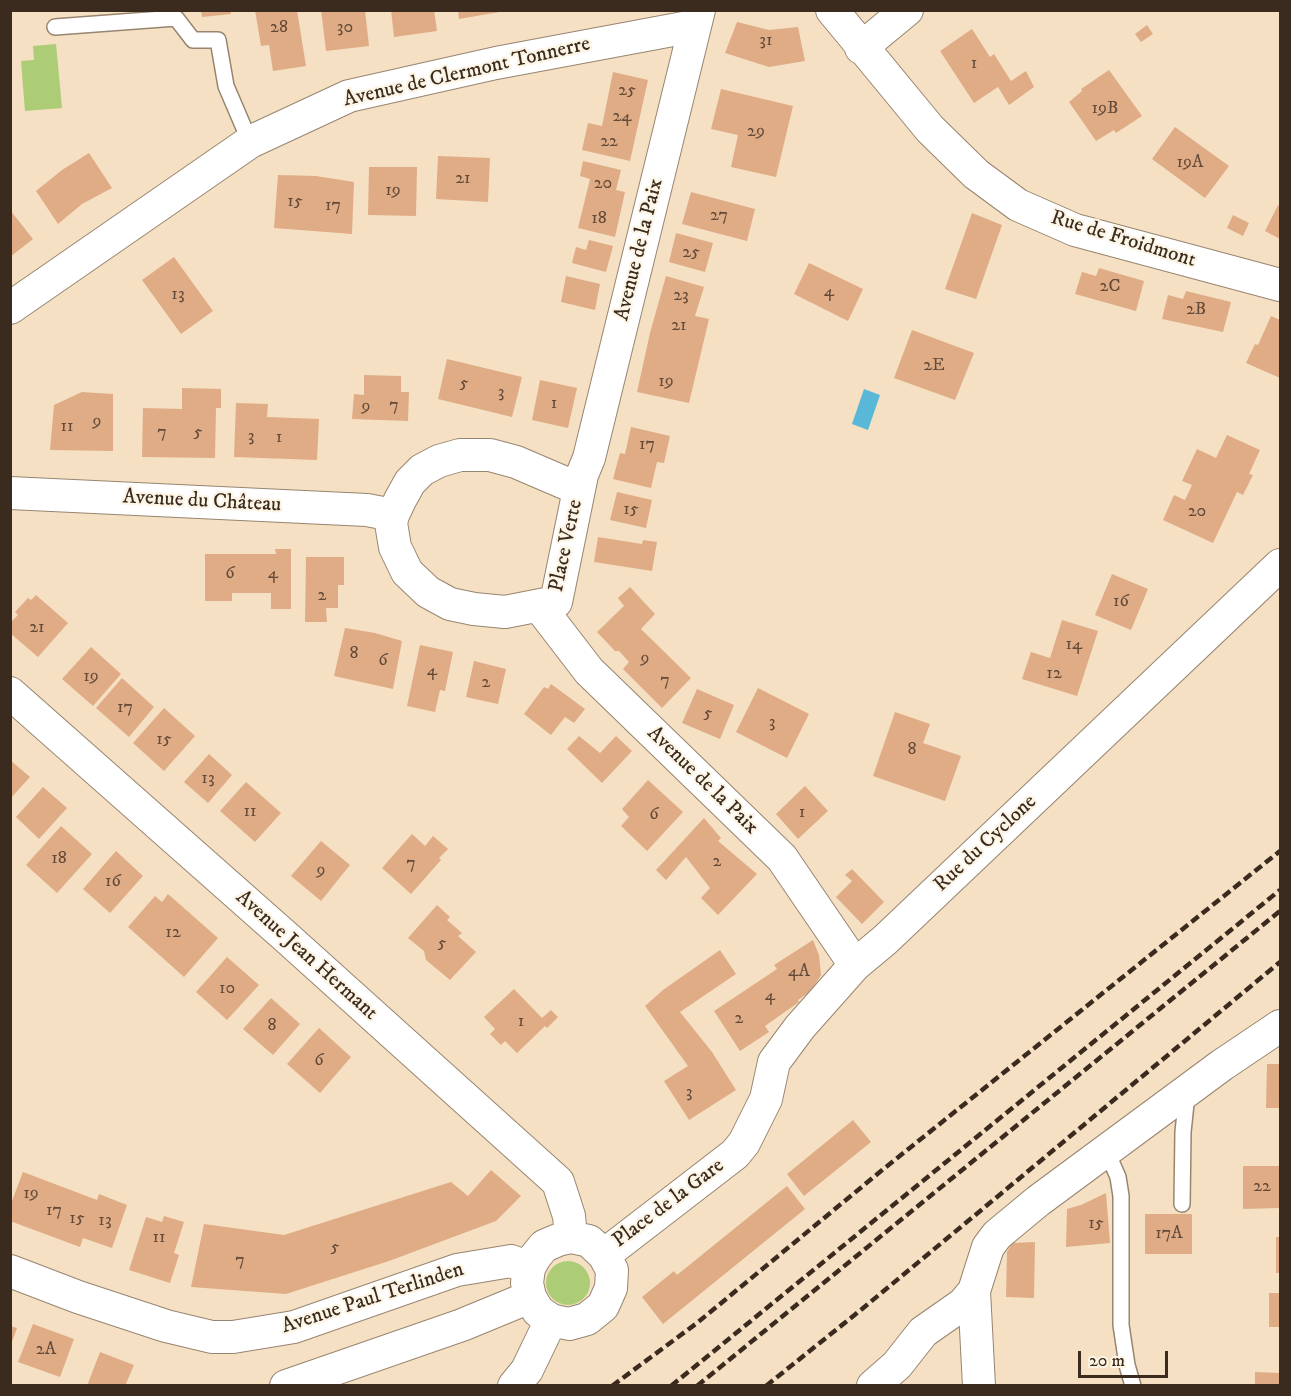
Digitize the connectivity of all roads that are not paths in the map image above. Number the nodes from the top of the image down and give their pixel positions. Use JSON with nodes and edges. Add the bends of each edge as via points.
{"nodes":[{"id":1,"x":832,"y":10,"type":"edge"},
{"id":2,"x":906,"y":10,"type":"edge"},
{"id":3,"x":696,"y":18,"type":"edge"},
{"id":4,"x":55,"y":27,"type":"dead end"},
{"id":5,"x":861,"y":48,"type":"junction"},
{"id":6,"x":250,"y":142,"type":"junction"},
{"id":7,"x":1281,"y":285,"type":"edge"},
{"id":8,"x":10,"y":308,"type":"edge"},
{"id":9,"x":579,"y":489,"type":"junction"},
{"id":10,"x":10,"y":493,"type":"edge"},
{"id":11,"x":393,"y":514,"type":"junction"},
{"id":12,"x":1281,"y":565,"type":"edge"},
{"id":13,"x":539,"y":606,"type":"junction"},
{"id":14,"x":10,"y":693,"type":"edge"},
{"id":15,"x":855,"y":965,"type":"junction"},
{"id":16,"x":1281,"y":1026,"type":"edge"},
{"id":17,"x":1188,"y":1091,"type":"junction"},
{"id":18,"x":1107,"y":1152,"type":"junction"},
{"id":19,"x":735,"y":1154,"type":"joint"},
{"id":20,"x":1182,"y":1204,"type":"dead end"},
{"id":21,"x":571,"y":1237,"type":"junction"},
{"id":22,"x":604,"y":1255,"type":"junction"},
{"id":23,"x":10,"y":1271,"type":"edge"},
{"id":24,"x":530,"y":1283,"type":"junction"},
{"id":25,"x":974,"y":1291,"type":"junction"},
{"id":26,"x":551,"y":1320,"type":"junction"},
{"id":27,"x":286,"y":1386,"type":"edge"},
{"id":28,"x":514,"y":1386,"type":"edge"},
{"id":29,"x":873,"y":1386,"type":"edge"},
{"id":30,"x":978,"y":1386,"type":"edge"},
{"id":31,"x":1133,"y":1386,"type":"edge"}],
"edges":[{"from":1,"to":5,"type":"street","name":"Rue de Froidmont"},
{"from":2,"to":5,"type":"street"},
{"from":3,"to":6,"type":"street","name":"Avenue de Clermont Tonnerre","via":[[349,96]]},
{"from":3,"to":9,"type":"street","name":"Avenue de la Paix"},
{"from":4,"to":6,"type":"lane","via":[[176,18],[193,40],[218,40],[226,86]]},
{"from":5,"to":7,"type":"street","name":"Rue de Froidmont","via":[[930,129],[976,174],[1018,205],[1075,230]]},
{"from":6,"to":8,"type":"street","name":"Avenue de Clermont Tonnerre"},
{"from":9,"to":11,"type":"street","name":"Place Verte","via":[[516,462],[490,455],[460,455],[422,470],[410,482]]},
{"from":9,"to":13,"type":"street","name":"Place Verte","via":[[556,602]]},
{"from":10,"to":11,"type":"street","name":"Avenue du Château"},
{"from":11,"to":13,"type":"street","name":"Place Verte","via":[[395,547],[407,572],[428,592],[450,604],[474,609],[505,612]]},
{"from":12,"to":15,"type":"street","name":"Rue du Cyclone"},
{"from":13,"to":15,"type":"street","name":"Avenue de la Paix","via":[[589,671],[782,858]]},
{"from":14,"to":21,"type":"street","name":"Avenue Jean Hermant","via":[[558,1182]]},
{"from":15,"to":19,"type":"street","name":"Rue du Cyclone","via":[[774,1062],[766,1099]]},
{"from":16,"to":17,"type":"street"},
{"from":17,"to":18,"type":"street"},
{"from":17,"to":20,"type":"lane"},
{"from":18,"to":25,"type":"street","via":[[997,1235],[988,1247]]},
{"from":18,"to":31,"type":"lane","via":[[1121,1196],[1121,1325]]},
{"from":19,"to":22,"type":"street","name":"Place de la Gare"},
{"from":21,"to":22,"type":"street","via":[[589,1241]]},
{"from":21,"to":24,"type":"street","via":[[544,1246],[535,1257]]},
{"from":22,"to":26,"type":"street","via":[[612,1270],[611,1288],[603,1306],[587,1319],[569,1324]]},
{"from":23,"to":24,"type":"street","name":"Avenue Paul Terlinden","via":[[166,1326],[212,1337],[294,1327],[457,1270],[511,1261]]},
{"from":24,"to":26,"type":"street","via":[[538,1311]]},
{"from":24,"to":27,"type":"street","via":[[462,1325]]},
{"from":25,"to":29,"type":"street","via":[[963,1304],[923,1332],[897,1365]]},
{"from":25,"to":30,"type":"street"},
{"from":26,"to":28,"type":"street","via":[[527,1370]]}]}
